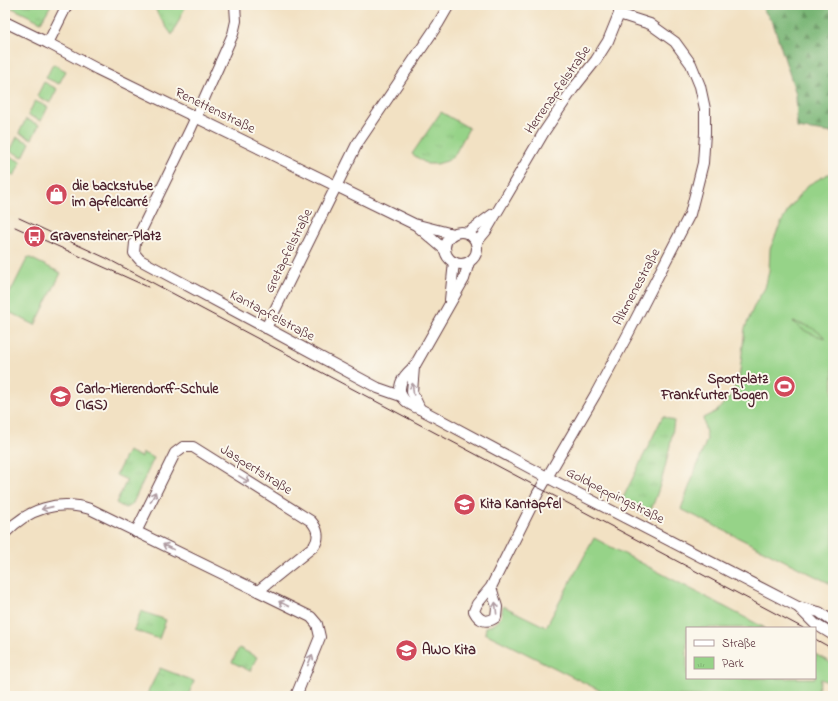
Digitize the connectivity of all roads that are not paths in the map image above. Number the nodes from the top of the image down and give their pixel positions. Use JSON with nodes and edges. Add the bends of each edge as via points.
{"nodes":[{"id":1,"x":67,"y":5,"type":"edge"},
{"id":2,"x":235,"y":5,"type":"edge"},
{"id":3,"x":449,"y":5,"type":"edge"},
{"id":4,"x":619,"y":10,"type":"edge"},
{"id":5,"x":5,"y":22,"type":"edge"},
{"id":6,"x":48,"y":43,"type":"junction"},
{"id":7,"x":196,"y":117,"type":"junction"},
{"id":8,"x":337,"y":186,"type":"junction"},
{"id":9,"x":499,"y":209,"type":"junction"},
{"id":10,"x":414,"y":224,"type":"junction"},
{"id":11,"x":467,"y":233,"type":"junction"},
{"id":12,"x":453,"y":234,"type":"junction"},
{"id":13,"x":476,"y":242,"type":"junction"},
{"id":14,"x":445,"y":250,"type":"junction"},
{"id":15,"x":454,"y":262,"type":"junction"},
{"id":16,"x":469,"y":262,"type":"junction"},
{"id":17,"x":449,"y":306,"type":"junction"},
{"id":18,"x":266,"y":328,"type":"junction"},
{"id":19,"x":414,"y":367,"type":"junction"},
{"id":20,"x":401,"y":396,"type":"junction"},
{"id":21,"x":420,"y":409,"type":"junction"},
{"id":22,"x":547,"y":477,"type":"junction"},
{"id":23,"x":136,"y":532,"type":"junction"},
{"id":24,"x":5,"y":533,"type":"edge"},
{"id":25,"x":491,"y":587,"type":"dead end"},
{"id":26,"x":258,"y":591,"type":"junction"},
{"id":27,"x":798,"y":607,"type":"junction"},
{"id":28,"x":833,"y":622,"type":"edge"},
{"id":29,"x":833,"y":635,"type":"edge"},
{"id":30,"x":296,"y":696,"type":"edge"}],
"edges":[{"from":1,"to":6,"type":"street"},
{"from":2,"to":7,"type":"street","via":[[236,21],[233,34]]},
{"from":3,"to":8,"type":"street","via":[[357,144]]},
{"from":4,"to":9,"type":"street","name":"Herrenapfelstraße","via":[[608,41],[544,132]]},
{"from":4,"to":22,"type":"street","name":"Alkmenestraße","via":[[650,24],[674,42],[691,64],[700,86],[705,109],[703,163],[690,214],[682,231],[595,395]]},
{"from":5,"to":6,"type":"street","name":"Renettenstraße"},
{"from":6,"to":7,"type":"street","name":"Renettenstraße"},
{"from":7,"to":8,"type":"street","name":"Renettenstraße"},
{"from":7,"to":18,"type":"street","name":"Kantapfelstraße","via":[[135,243],[134,253],[140,260]]},
{"from":8,"to":10,"type":"street","name":"Renettenstraße"},
{"from":8,"to":18,"type":"street","name":"Gretapfelstraße"},
{"from":9,"to":11,"type":"street","name":"Herrenapfelstraße"},
{"from":9,"to":13,"type":"street","name":"Herrenapfelstraße"},
{"from":10,"to":12,"type":"street","name":"Renettenstraße"},
{"from":10,"to":14,"type":"street","name":"Renettenstraße"},
{"from":11,"to":12,"type":"street"},
{"from":11,"to":13,"type":"street"},
{"from":12,"to":14,"type":"street","via":[[448,238]]},
{"from":13,"to":16,"type":"street","via":[[477,251]]},
{"from":14,"to":15,"type":"street"},
{"from":15,"to":16,"type":"street"},
{"from":15,"to":17,"type":"street"},
{"from":16,"to":17,"type":"street","via":[[464,279]]},
{"from":17,"to":19,"type":"street"},
{"from":18,"to":20,"type":"street","name":"Kantapfelstraße","via":[[378,388]]},
{"from":19,"to":20,"type":"street","via":[[401,381]]},
{"from":21,"to":19,"type":"street","one_way":true,"via":[[412,392]]},
{"from":20,"to":21,"type":"street","name":"Goldpeppingstraße","via":[[408,404]]},
{"from":21,"to":22,"type":"street","name":"Goldpeppingstraße"},
{"from":22,"to":25,"type":"street","name":"Alkmenestraße"},
{"from":22,"to":27,"type":"street","name":"Goldpeppingstraße"},
{"from":23,"to":24,"type":"street","one_way":true,"via":[[90,509],[66,505],[35,511]]},
{"from":26,"to":23,"type":"street","one_way":true},
{"from":23,"to":26,"type":"street","name":"Jaspertstraße","one_way":true,"via":[[175,453],[183,447],[193,447],[315,525],[318,537],[314,546]]},
{"from":30,"to":26,"type":"street","one_way":true,"via":[[320,637],[317,624],[311,617]]},
{"from":27,"to":28,"type":"street","name":"Goldpeppingstraße","via":[[819,612]]},
{"from":27,"to":29,"type":"street","name":"Goldpeppingstraße","via":[[815,624]]}]}
